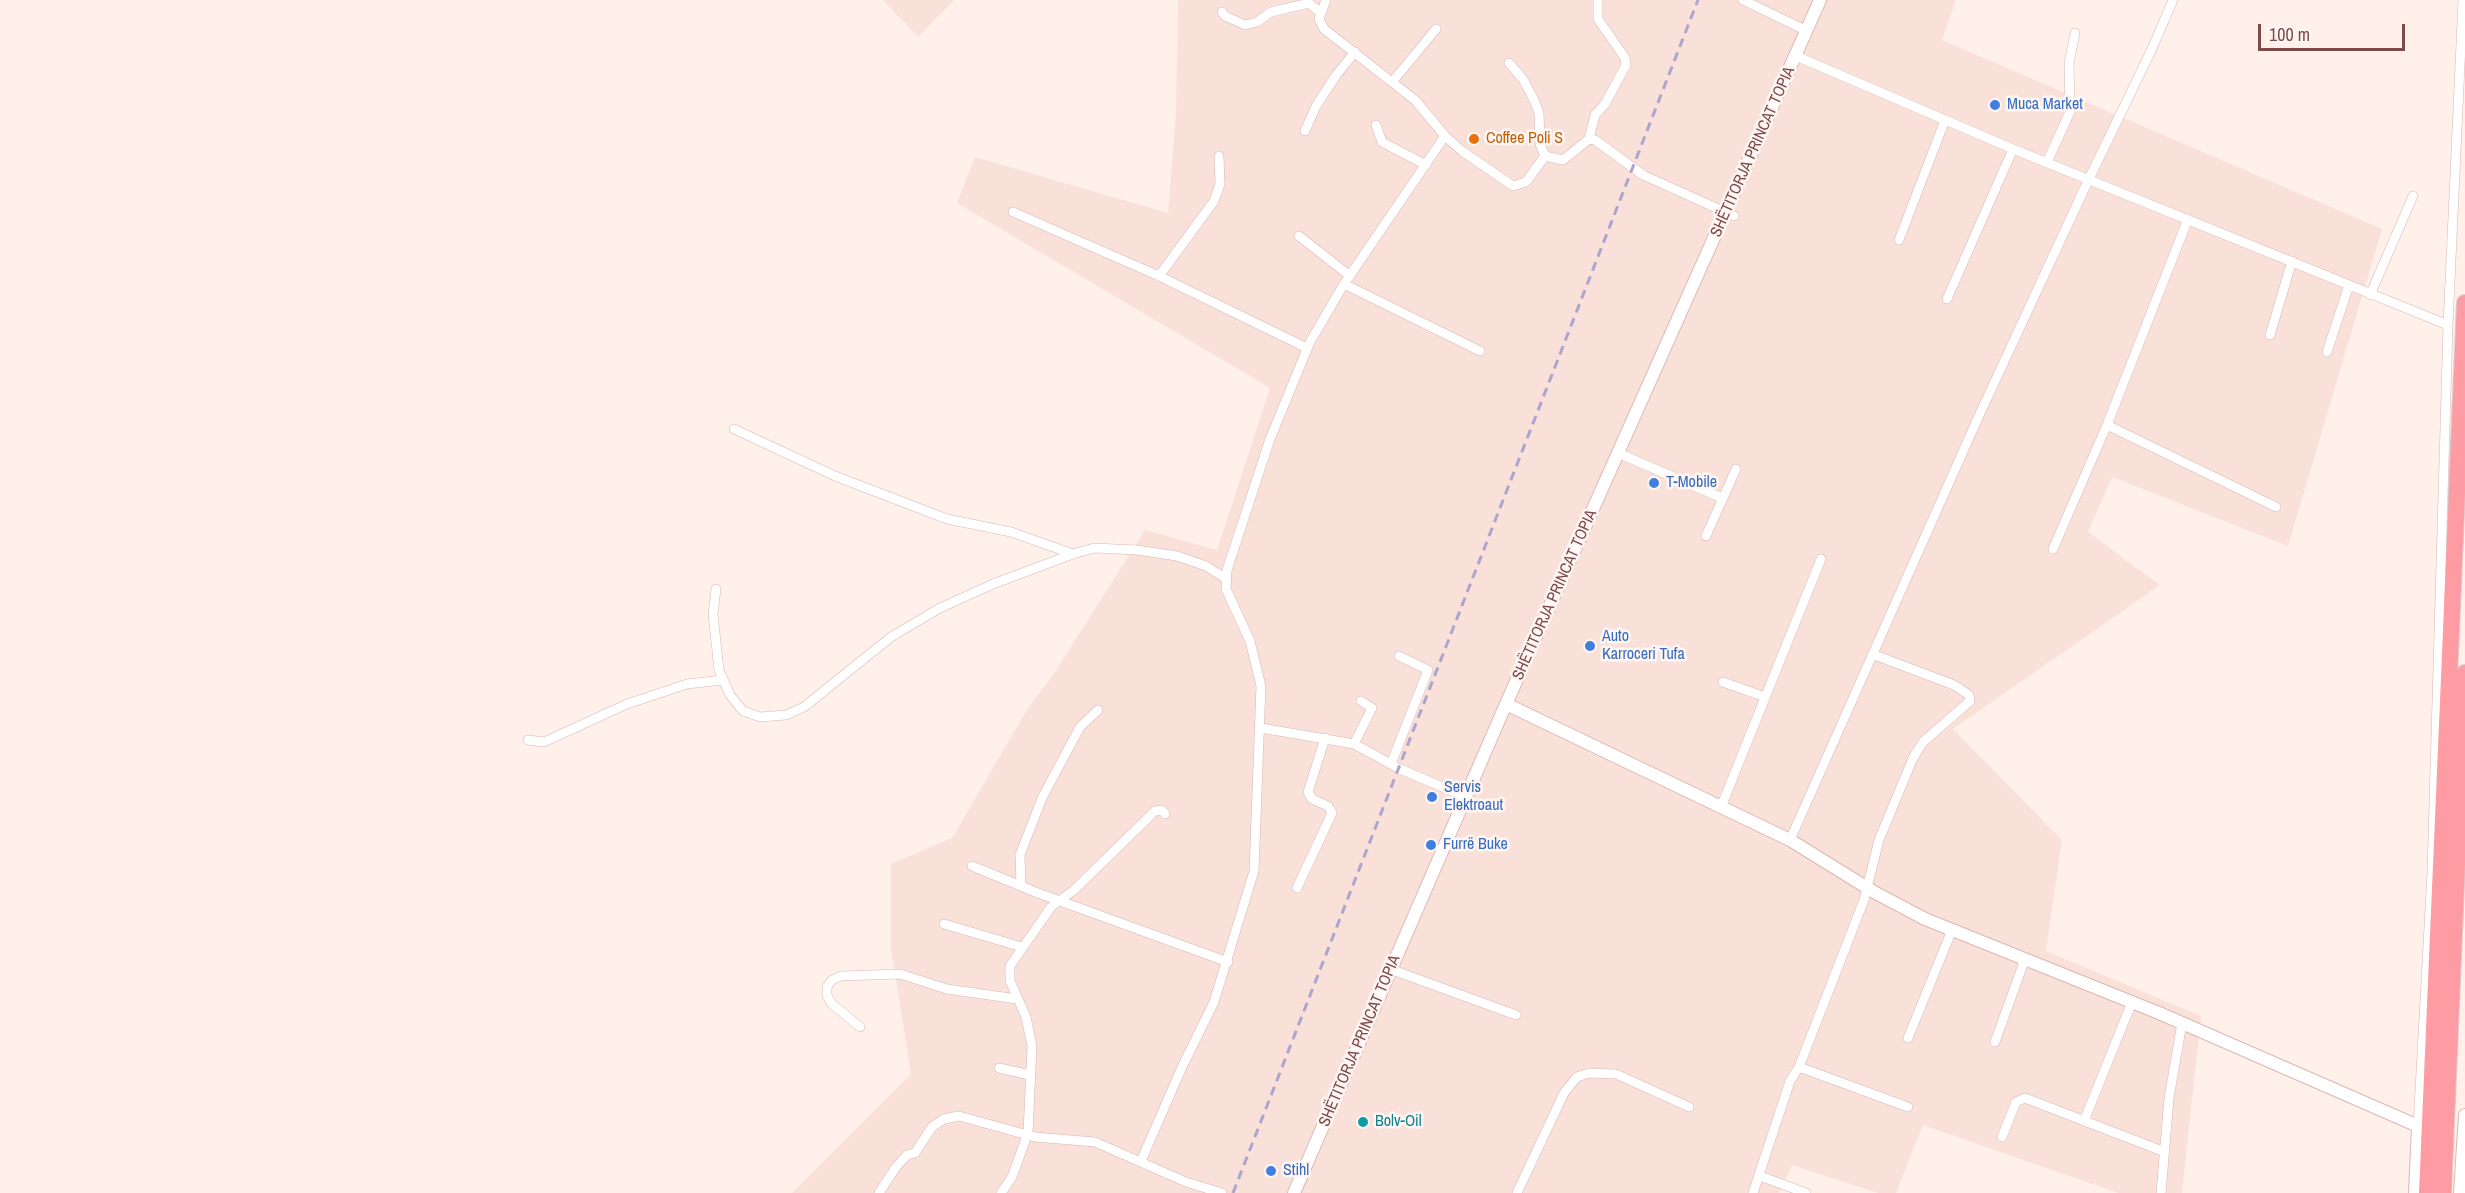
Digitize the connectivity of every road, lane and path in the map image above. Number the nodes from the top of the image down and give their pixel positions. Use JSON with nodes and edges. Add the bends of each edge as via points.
{"nodes":[{"id":1,"x":1326,"y":0,"type":"edge"},
{"id":2,"x":1598,"y":0,"type":"edge"},
{"id":3,"x":1743,"y":0,"type":"edge"},
{"id":4,"x":1820,"y":0,"type":"edge"},
{"id":5,"x":2173,"y":0,"type":"edge"},
{"id":6,"x":2463,"y":0,"type":"edge"},
{"id":7,"x":1222,"y":12,"type":"dead end"},
{"id":8,"x":1321,"y":13,"type":"junction"},
{"id":9,"x":1436,"y":29,"type":"dead end"},
{"id":10,"x":1807,"y":31,"type":"junction"},
{"id":11,"x":2075,"y":33,"type":"dead end"},
{"id":12,"x":1355,"y":52,"type":"junction"},
{"id":13,"x":1796,"y":56,"type":"junction"},
{"id":14,"x":1509,"y":63,"type":"dead end"},
{"id":15,"x":1393,"y":81,"type":"junction"},
{"id":16,"x":1945,"y":120,"type":"junction"},
{"id":17,"x":1376,"y":125,"type":"dead end"},
{"id":18,"x":1305,"y":131,"type":"dead end"},
{"id":19,"x":1445,"y":136,"type":"junction"},
{"id":20,"x":1589,"y":140,"type":"junction"},
{"id":21,"x":2013,"y":149,"type":"junction"},
{"id":22,"x":1219,"y":156,"type":"dead end"},
{"id":23,"x":1545,"y":156,"type":"junction"},
{"id":24,"x":2047,"y":162,"type":"junction"},
{"id":25,"x":1426,"y":165,"type":"junction"},
{"id":26,"x":2089,"y":178,"type":"junction"},
{"id":27,"x":2413,"y":196,"type":"dead end"},
{"id":28,"x":1013,"y":212,"type":"dead end"},
{"id":29,"x":1730,"y":214,"type":"junction"},
{"id":30,"x":2188,"y":219,"type":"junction"},
{"id":31,"x":1299,"y":236,"type":"dead end"},
{"id":32,"x":1899,"y":240,"type":"dead end"},
{"id":33,"x":2292,"y":261,"type":"junction"},
{"id":34,"x":1159,"y":276,"type":"junction"},
{"id":35,"x":1347,"y":280,"type":"junction"},
{"id":36,"x":2349,"y":285,"type":"junction"},
{"id":37,"x":2370,"y":295,"type":"junction"},
{"id":38,"x":1947,"y":299,"type":"dead end"},
{"id":39,"x":2465,"y":303,"type":"edge"},
{"id":40,"x":2448,"y":325,"type":"junction"},
{"id":41,"x":2270,"y":335,"type":"dead end"},
{"id":42,"x":1307,"y":348,"type":"junction"},
{"id":43,"x":1480,"y":351,"type":"dead end"},
{"id":44,"x":2327,"y":352,"type":"dead end"},
{"id":45,"x":2107,"y":425,"type":"junction"},
{"id":46,"x":734,"y":429,"type":"dead end"},
{"id":47,"x":1618,"y":453,"type":"junction"},
{"id":48,"x":1736,"y":469,"type":"dead end"},
{"id":49,"x":1722,"y":498,"type":"junction"},
{"id":50,"x":2276,"y":507,"type":"dead end"},
{"id":51,"x":1706,"y":536,"type":"dead end"},
{"id":52,"x":2053,"y":549,"type":"dead end"},
{"id":53,"x":1073,"y":554,"type":"junction"},
{"id":54,"x":1821,"y":559,"type":"dead end"},
{"id":55,"x":1225,"y":578,"type":"junction"},
{"id":56,"x":716,"y":589,"type":"dead end"},
{"id":57,"x":1872,"y":654,"type":"junction"},
{"id":58,"x":1399,"y":656,"type":"dead end"},
{"id":59,"x":2465,"y":673,"type":"edge"},
{"id":60,"x":723,"y":680,"type":"junction"},
{"id":61,"x":1723,"y":682,"type":"dead end"},
{"id":62,"x":1765,"y":697,"type":"junction"},
{"id":63,"x":1361,"y":701,"type":"dead end"},
{"id":64,"x":1506,"y":704,"type":"junction"},
{"id":65,"x":1098,"y":710,"type":"dead end"},
{"id":66,"x":1261,"y":728,"type":"junction"},
{"id":67,"x":1325,"y":738,"type":"junction"},
{"id":68,"x":528,"y":740,"type":"dead end"},
{"id":69,"x":1354,"y":744,"type":"junction"},
{"id":70,"x":1391,"y":764,"type":"junction"},
{"id":71,"x":1466,"y":797,"type":"junction"},
{"id":72,"x":1721,"y":807,"type":"junction"},
{"id":73,"x":1165,"y":814,"type":"dead end"},
{"id":74,"x":1790,"y":840,"type":"junction"},
{"id":75,"x":972,"y":866,"type":"dead end"},
{"id":76,"x":1022,"y":885,"type":"junction"},
{"id":77,"x":1866,"y":886,"type":"junction"},
{"id":78,"x":1297,"y":888,"type":"dead end"},
{"id":79,"x":1061,"y":901,"type":"junction"},
{"id":80,"x":944,"y":924,"type":"dead end"},
{"id":81,"x":1952,"y":930,"type":"junction"},
{"id":82,"x":1022,"y":947,"type":"junction"},
{"id":83,"x":2025,"y":959,"type":"junction"},
{"id":84,"x":1228,"y":962,"type":"junction"},
{"id":85,"x":1398,"y":972,"type":"dead end"},
{"id":86,"x":1017,"y":999,"type":"junction"},
{"id":87,"x":2132,"y":1002,"type":"junction"},
{"id":88,"x":1516,"y":1015,"type":"dead end"},
{"id":89,"x":2182,"y":1023,"type":"junction"},
{"id":90,"x":860,"y":1028,"type":"dead end"},
{"id":91,"x":1908,"y":1038,"type":"dead end"},
{"id":92,"x":1995,"y":1042,"type":"dead end"},
{"id":93,"x":1799,"y":1067,"type":"junction"},
{"id":94,"x":999,"y":1068,"type":"dead end"},
{"id":95,"x":1030,"y":1075,"type":"junction"},
{"id":96,"x":1689,"y":1107,"type":"dead end"},
{"id":97,"x":1908,"y":1107,"type":"dead end"},
{"id":98,"x":2465,"y":1115,"type":"edge"},
{"id":99,"x":2084,"y":1121,"type":"junction"},
{"id":100,"x":2418,"y":1126,"type":"junction"},
{"id":101,"x":1028,"y":1133,"type":"junction"},
{"id":102,"x":2002,"y":1137,"type":"dead end"},
{"id":103,"x":2464,"y":1149,"type":"edge"},
{"id":104,"x":2165,"y":1152,"type":"junction"},
{"id":105,"x":1141,"y":1161,"type":"junction"},
{"id":106,"x":1760,"y":1176,"type":"junction"},
{"id":107,"x":1187,"y":1189,"type":"edge"},
{"id":108,"x":879,"y":1193,"type":"edge"},
{"id":109,"x":1001,"y":1193,"type":"edge"},
{"id":110,"x":1222,"y":1193,"type":"edge"},
{"id":111,"x":1294,"y":1193,"type":"edge"},
{"id":112,"x":1517,"y":1193,"type":"edge"},
{"id":113,"x":1753,"y":1193,"type":"edge"},
{"id":114,"x":1806,"y":1193,"type":"edge"},
{"id":115,"x":2161,"y":1193,"type":"edge"},
{"id":116,"x":2415,"y":1193,"type":"edge"},
{"id":117,"x":2427,"y":1193,"type":"edge"},
{"id":118,"x":2443,"y":1193,"type":"edge"},
{"id":119,"x":2460,"y":1193,"type":"edge"}],
"edges":[{"from":1,"to":8,"type":"street"},
{"from":2,"to":20,"type":"street","via":[[1598,19],[1626,65],[1595,115]]},
{"from":3,"to":10,"type":"street"},
{"from":4,"to":10,"type":"main road","name":"SHËTITORJA PRINCAT TOPIA"},
{"from":5,"to":26,"type":"street"},
{"from":6,"to":40,"type":"street"},
{"from":7,"to":8,"type":"street","via":[[1245,25],[1271,12],[1309,3]]},
{"from":8,"to":12,"type":"street","via":[[1319,19],[1324,29]]},
{"from":9,"to":15,"type":"street"},
{"from":10,"to":13,"type":"main road","name":"SHËTITORJA PRINCAT TOPIA"},
{"from":11,"to":24,"type":"street","via":[[2069,63],[2070,112]]},
{"from":12,"to":15,"type":"street"},
{"from":12,"to":18,"type":"street","via":[[1316,106]]},
{"from":13,"to":16,"type":"street"},
{"from":13,"to":29,"type":"main road","name":"SHËTITORJA PRINCAT TOPIA"},
{"from":14,"to":23,"type":"street","via":[[1535,102]]},
{"from":15,"to":19,"type":"street"},
{"from":16,"to":21,"type":"street"},
{"from":16,"to":32,"type":"street"},
{"from":17,"to":25,"type":"street","via":[[1382,142]]},
{"from":19,"to":23,"type":"street","via":[[1513,186],[1526,182]]},
{"from":19,"to":25,"type":"street"},
{"from":20,"to":23,"type":"street","via":[[1563,160]]},
{"from":20,"to":29,"type":"street","via":[[1600,141],[1643,175]]},
{"from":21,"to":24,"type":"street"},
{"from":21,"to":38,"type":"street"},
{"from":22,"to":34,"type":"street","via":[[1220,184],[1214,201]]},
{"from":24,"to":26,"type":"street"},
{"from":25,"to":35,"type":"street"},
{"from":26,"to":30,"type":"street"},
{"from":26,"to":57,"type":"street"},
{"from":27,"to":37,"type":"street"},
{"from":28,"to":34,"type":"street"},
{"from":29,"to":47,"type":"main road","name":"SHËTITORJA PRINCAT TOPIA"},
{"from":30,"to":33,"type":"street"},
{"from":30,"to":45,"type":"street"},
{"from":31,"to":35,"type":"street"},
{"from":33,"to":36,"type":"street"},
{"from":33,"to":41,"type":"street"},
{"from":34,"to":42,"type":"street"},
{"from":35,"to":42,"type":"street"},
{"from":35,"to":43,"type":"street"},
{"from":36,"to":37,"type":"street"},
{"from":36,"to":44,"type":"street"},
{"from":37,"to":40,"type":"street"},
{"from":39,"to":117,"type":"highway"},
{"from":40,"to":100,"type":"street","via":[[2432,872]]},
{"from":42,"to":55,"type":"street","via":[[1270,439]]},
{"from":45,"to":50,"type":"street"},
{"from":45,"to":52,"type":"street"},
{"from":46,"to":53,"type":"street","via":[[835,476],[947,519],[1011,532]]},
{"from":47,"to":49,"type":"street"},
{"from":47,"to":64,"type":"main road","name":"SHËTITORJA PRINCAT TOPIA"},
{"from":48,"to":49,"type":"street"},
{"from":49,"to":51,"type":"street"},
{"from":53,"to":55,"type":"street","via":[[1094,548],[1177,556]]},
{"from":53,"to":60,"type":"street","via":[[940,608],[891,637],[817,697],[786,715],[760,717],[742,711]]},
{"from":54,"to":62,"type":"street"},
{"from":55,"to":66,"type":"street","via":[[1228,599],[1245,627],[1260,673]]},
{"from":56,"to":60,"type":"street","via":[[713,614]]},
{"from":57,"to":74,"type":"street"},
{"from":57,"to":77,"type":"street","via":[[1954,685],[1970,695],[1970,701],[1923,742],[1879,840]]},
{"from":58,"to":70,"type":"street","via":[[1428,670]]},
{"from":59,"to":118,"type":"highway"},
{"from":60,"to":68,"type":"street","via":[[687,684],[627,704],[544,742]]},
{"from":61,"to":62,"type":"street"},
{"from":62,"to":72,"type":"street"},
{"from":63,"to":69,"type":"street","via":[[1372,708]]},
{"from":64,"to":71,"type":"main road","name":"SHËTITORJA PRINCAT TOPIA"},
{"from":64,"to":72,"type":"main road"},
{"from":65,"to":76,"type":"street","via":[[1080,727],[1042,798],[1020,855]]},
{"from":66,"to":67,"type":"street"},
{"from":66,"to":84,"type":"street","via":[[1254,871]]},
{"from":67,"to":69,"type":"street"},
{"from":67,"to":78,"type":"street","via":[[1308,792],[1332,813]]},
{"from":69,"to":70,"type":"street"},
{"from":70,"to":71,"type":"street"},
{"from":71,"to":111,"type":"main road","name":"SHËTITORJA PRINCAT TOPIA"},
{"from":72,"to":74,"type":"main road"},
{"from":73,"to":79,"type":"street","via":[[1159,809],[1155,812]]},
{"from":74,"to":77,"type":"main road"},
{"from":75,"to":76,"type":"street"},
{"from":76,"to":79,"type":"street"},
{"from":77,"to":81,"type":"main road","via":[[1925,920]]},
{"from":77,"to":93,"type":"street"},
{"from":79,"to":82,"type":"street","via":[[1051,907]]},
{"from":79,"to":84,"type":"street"},
{"from":80,"to":82,"type":"street"},
{"from":81,"to":83,"type":"main road"},
{"from":81,"to":91,"type":"street"},
{"from":82,"to":86,"type":"street","via":[[1009,973]]},
{"from":83,"to":87,"type":"main road"},
{"from":83,"to":92,"type":"street"},
{"from":84,"to":105,"type":"street","via":[[1214,1002]]},
{"from":85,"to":88,"type":"street"},
{"from":86,"to":90,"type":"street","via":[[947,989],[900,974],[841,976],[832,980],[827,996]]},
{"from":86,"to":95,"type":"street","via":[[1030,1029]]},
{"from":87,"to":89,"type":"main road"},
{"from":87,"to":99,"type":"street"},
{"from":89,"to":100,"type":"main road"},
{"from":89,"to":104,"type":"street","via":[[2169,1098]]},
{"from":93,"to":97,"type":"street"},
{"from":93,"to":106,"type":"street","via":[[1787,1090]]},
{"from":94,"to":95,"type":"street"},
{"from":95,"to":101,"type":"street"},
{"from":96,"to":112,"type":"street","via":[[1616,1074],[1589,1073],[1577,1077],[1564,1093]]},
{"from":98,"to":103,"type":"main road"},
{"from":99,"to":102,"type":"street","via":[[2025,1098],[2016,1102]]},
{"from":99,"to":104,"type":"street"},
{"from":100,"to":116,"type":"main road"},
{"from":101,"to":105,"type":"street","via":[[1035,1137],[1095,1142]]},
{"from":101,"to":108,"type":"street","via":[[967,1116],[944,1119],[932,1127],[915,1153],[907,1155],[896,1167]]},
{"from":101,"to":109,"type":"street","via":[[1012,1176]]},
{"from":103,"to":119,"type":"main road"},
{"from":104,"to":115,"type":"street"},
{"from":105,"to":107,"type":"street"},
{"from":106,"to":113,"type":"street"},
{"from":106,"to":114,"type":"street"},
{"from":107,"to":110,"type":"street","via":[[1196,1186]]}]}
